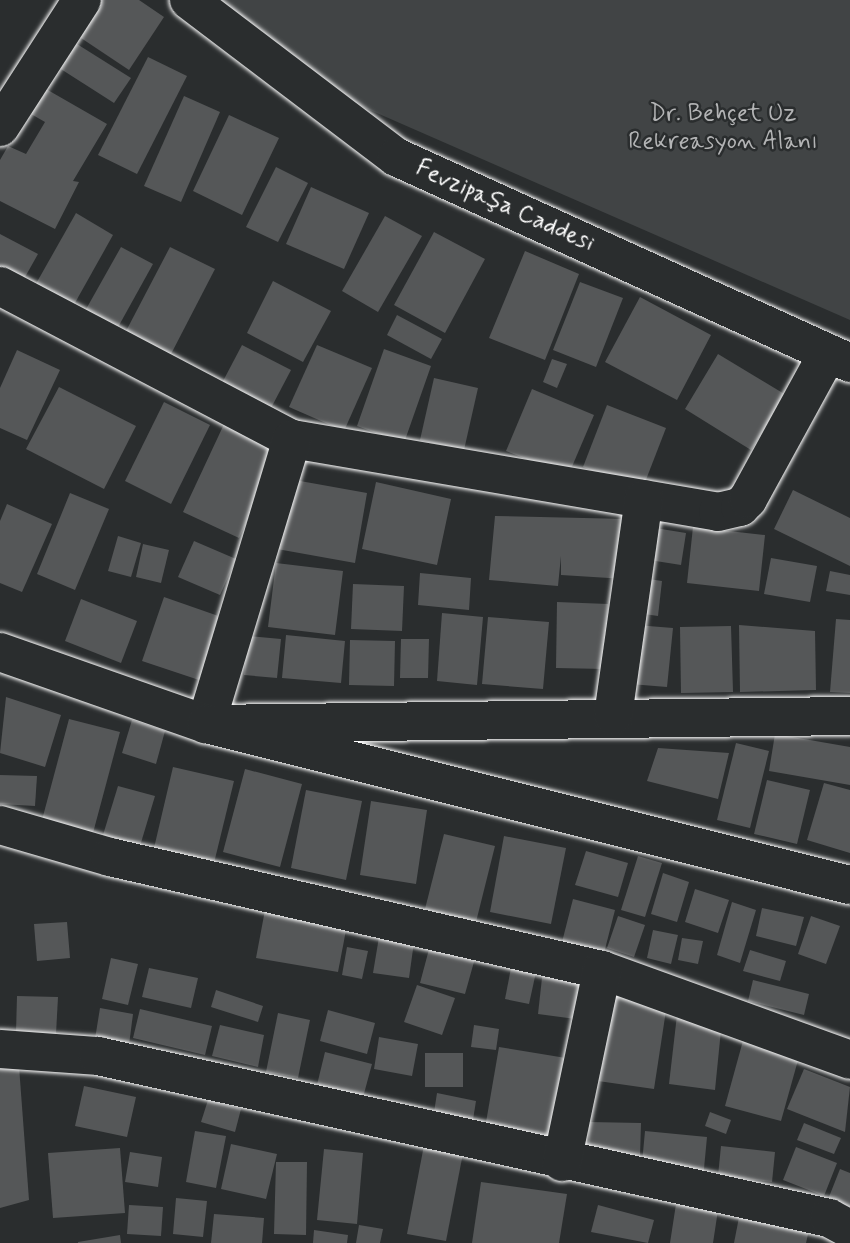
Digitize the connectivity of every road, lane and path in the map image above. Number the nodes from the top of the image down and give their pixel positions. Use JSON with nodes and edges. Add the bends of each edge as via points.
{"nodes":[{"id":1,"x":82,"y":0,"type":"edge"},
{"id":2,"x":189,"y":0,"type":"edge"},
{"id":3,"x":0,"y":127,"type":"edge"},
{"id":4,"x":0,"y":286,"type":"edge"},
{"id":5,"x":839,"y":358,"type":"edge"},
{"id":6,"x":292,"y":439,"type":"junction"},
{"id":7,"x":644,"y":499,"type":"junction"},
{"id":8,"x":0,"y":652,"type":"edge"},
{"id":9,"x":614,"y":716,"type":"junction"},
{"id":10,"x":850,"y":716,"type":"edge"},
{"id":11,"x":206,"y":724,"type":"junction"},
{"id":12,"x":0,"y":825,"type":"edge"},
{"id":13,"x":850,"y":885,"type":"edge"},
{"id":14,"x":603,"y":970,"type":"junction"},
{"id":15,"x":0,"y":1049,"type":"edge"},
{"id":16,"x":850,"y":1060,"type":"edge"},
{"id":17,"x":562,"y":1163,"type":"junction"},
{"id":18,"x":833,"y":1230,"type":"edge"}],
"edges":[{"from":1,"to":3,"type":"street"},
{"from":2,"to":5,"type":"street","name":"Fevzipaşa Caddesi","via":[[396,157]]},
{"from":4,"to":6,"type":"street"},
{"from":5,"to":7,"type":"street","via":[[740,507],[718,512]]},
{"from":6,"to":7,"type":"street"},
{"from":6,"to":11,"type":"street"},
{"from":7,"to":9,"type":"street"},
{"from":8,"to":11,"type":"street"},
{"from":9,"to":10,"type":"street"},
{"from":9,"to":11,"type":"street"},
{"from":11,"to":13,"type":"street"},
{"from":12,"to":14,"type":"street","via":[[110,857]]},
{"from":14,"to":16,"type":"street"},
{"from":14,"to":17,"type":"street"},
{"from":15,"to":17,"type":"street","via":[[98,1056]]},
{"from":17,"to":18,"type":"street"}]}
